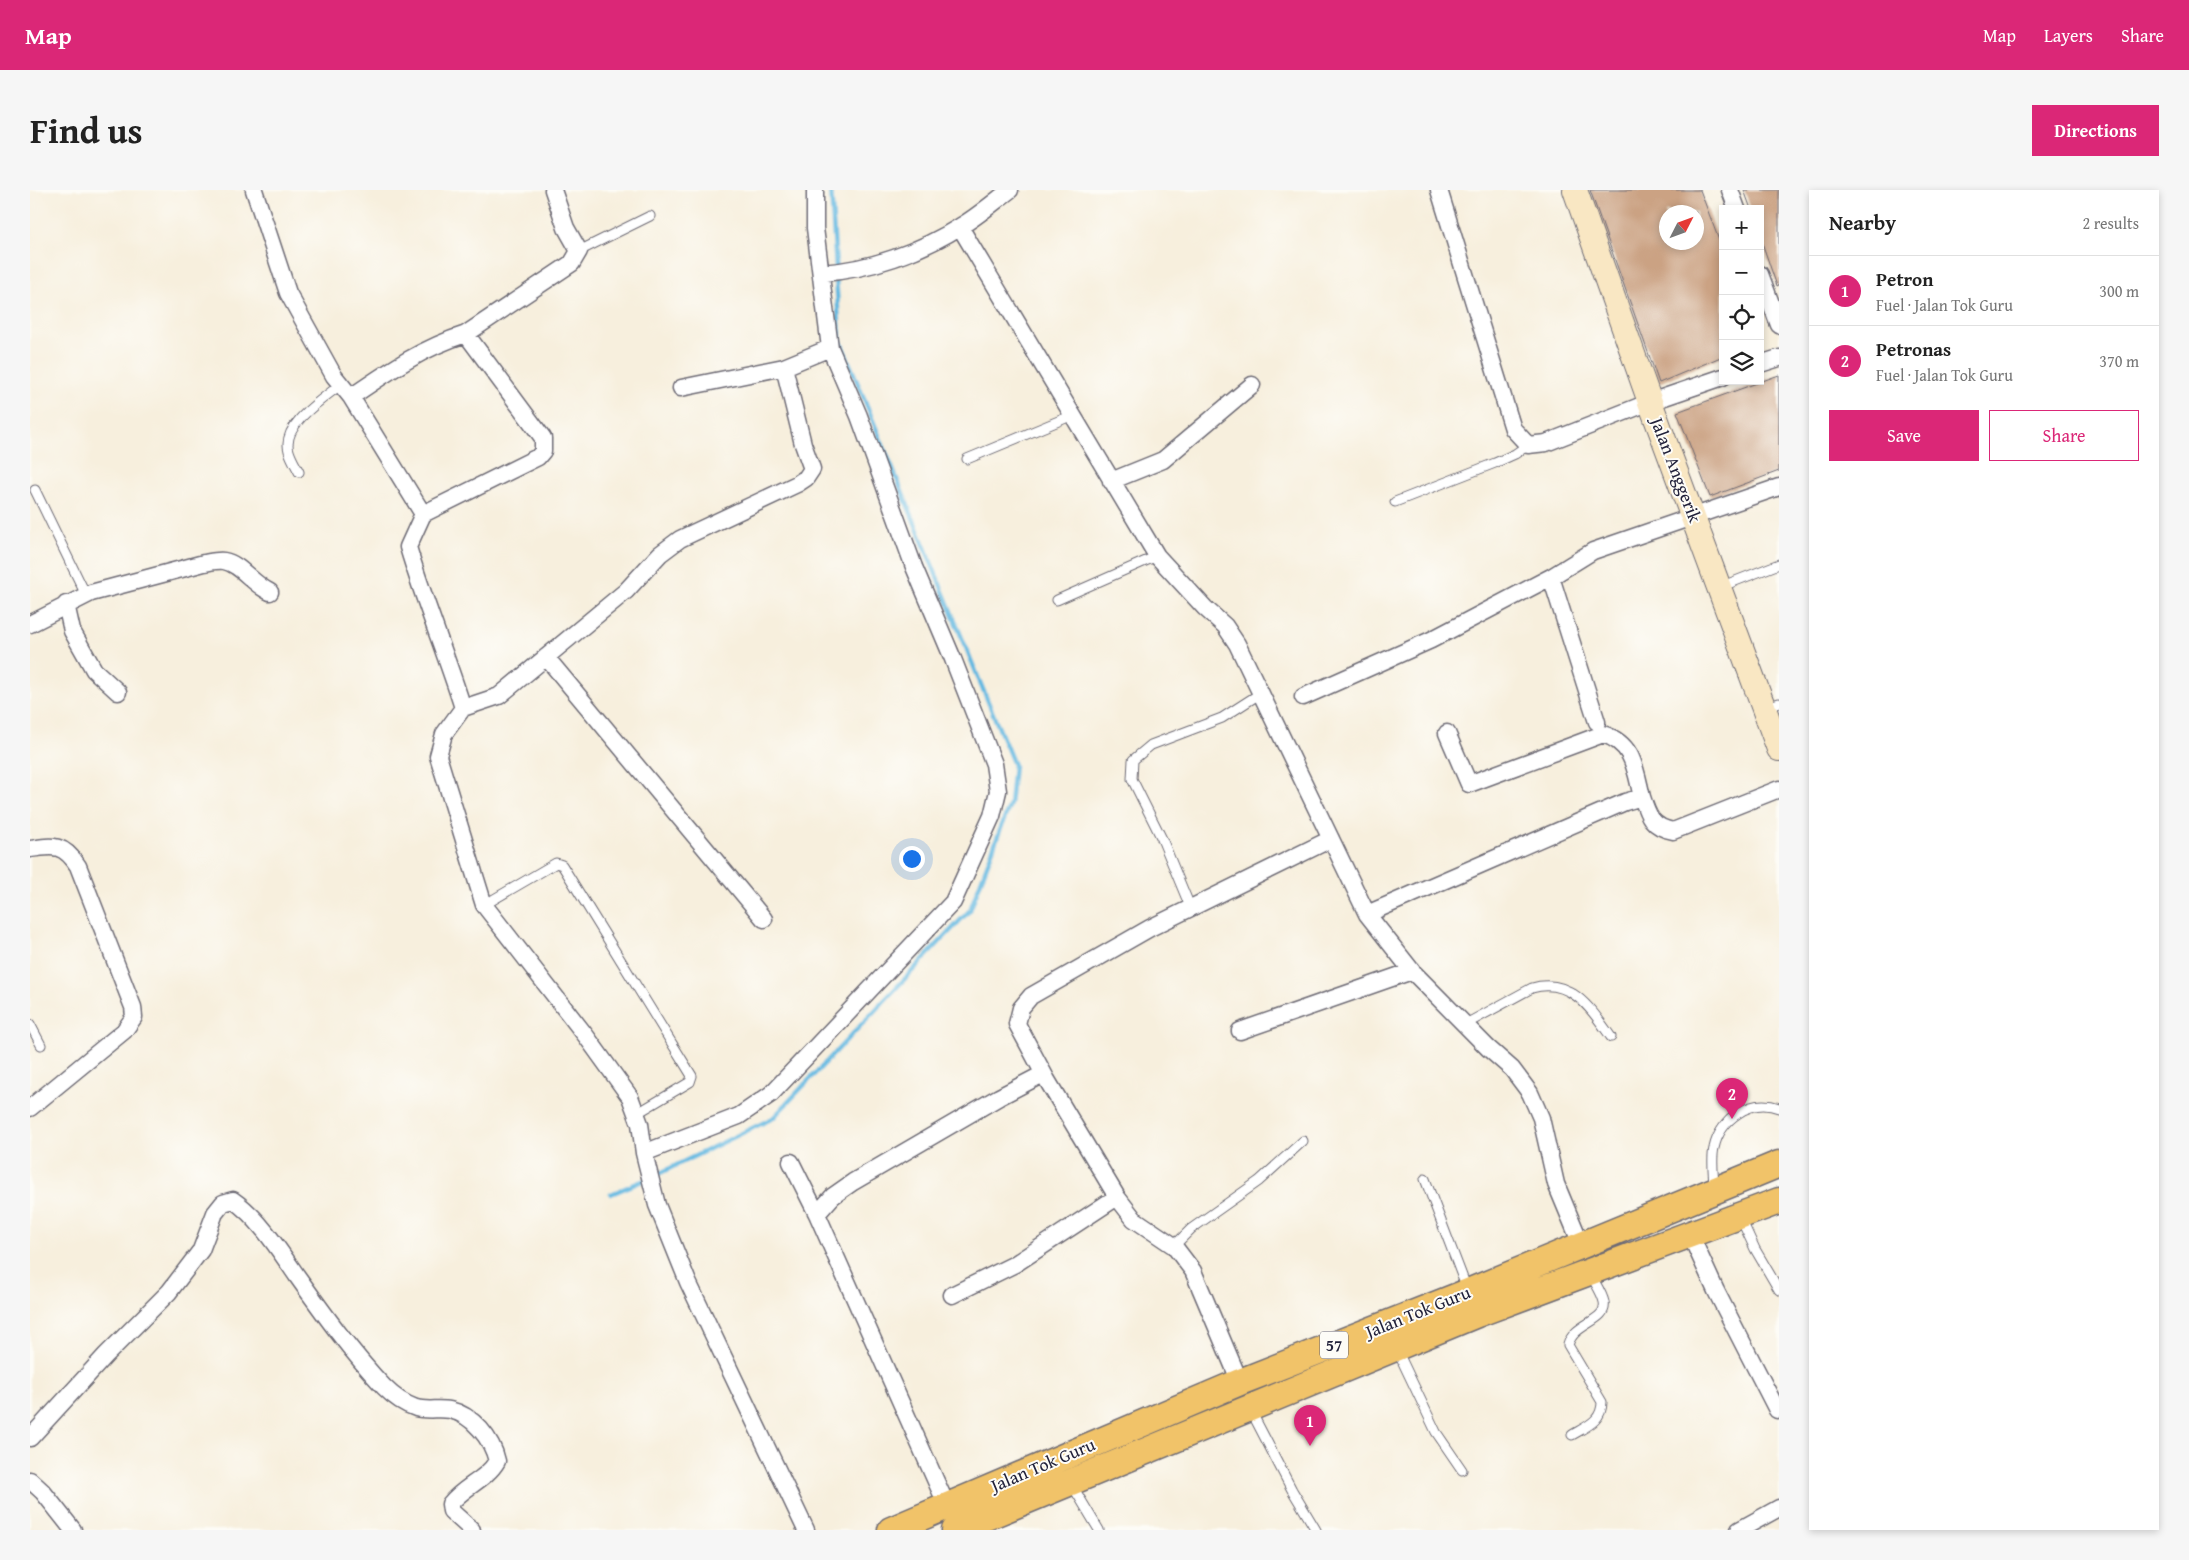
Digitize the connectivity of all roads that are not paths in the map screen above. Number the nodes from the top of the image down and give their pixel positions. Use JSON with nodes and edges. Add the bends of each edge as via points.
{"nodes":[{"id":1,"x":254,"y":190,"type":"edge"},
{"id":2,"x":552,"y":190,"type":"edge"},
{"id":3,"x":815,"y":190,"type":"edge"},
{"id":4,"x":1010,"y":190,"type":"edge"},
{"id":5,"x":1439,"y":190,"type":"edge"},
{"id":6,"x":1575,"y":190,"type":"edge"},
{"id":7,"x":1730,"y":190,"type":"edge"},
{"id":8,"x":1736,"y":205,"type":"edge"},
{"id":9,"x":650,"y":216,"type":"dead end"},
{"id":10,"x":960,"y":227,"type":"junction"},
{"id":11,"x":579,"y":250,"type":"junction"},
{"id":12,"x":832,"y":272,"type":"junction"},
{"id":13,"x":1764,"y":285,"type":"edge"},
{"id":14,"x":1779,"y":325,"type":"edge"},
{"id":15,"x":466,"y":334,"type":"junction"},
{"id":16,"x":830,"y":348,"type":"junction"},
{"id":17,"x":1779,"y":358,"type":"edge"},
{"id":18,"x":1764,"y":363,"type":"edge"},
{"id":19,"x":784,"y":367,"type":"junction"},
{"id":20,"x":1719,"y":378,"type":"edge"},
{"id":21,"x":1252,"y":385,"type":"dead end"},
{"id":22,"x":681,"y":388,"type":"dead end"},
{"id":23,"x":346,"y":391,"type":"junction"},
{"id":24,"x":1650,"y":402,"type":"junction"},
{"id":25,"x":1073,"y":415,"type":"junction"},
{"id":26,"x":1528,"y":445,"type":"junction"},
{"id":27,"x":967,"y":459,"type":"dead end"},
{"id":28,"x":299,"y":472,"type":"dead end"},
{"id":29,"x":1111,"y":481,"type":"junction"},
{"id":30,"x":1779,"y":487,"type":"edge"},
{"id":31,"x":35,"y":490,"type":"dead end"},
{"id":32,"x":1395,"y":502,"type":"dead end"},
{"id":33,"x":423,"y":514,"type":"junction"},
{"id":34,"x":1693,"y":516,"type":"junction"},
{"id":35,"x":1157,"y":556,"type":"junction"},
{"id":36,"x":1779,"y":564,"type":"edge"},
{"id":37,"x":1551,"y":577,"type":"junction"},
{"id":38,"x":1720,"y":587,"type":"junction"},
{"id":39,"x":270,"y":592,"type":"dead end"},
{"id":40,"x":86,"y":595,"type":"junction"},
{"id":41,"x":1057,"y":600,"type":"dead end"},
{"id":42,"x":66,"y":604,"type":"junction"},
{"id":43,"x":30,"y":624,"type":"edge"},
{"id":44,"x":546,"y":657,"type":"junction"},
{"id":45,"x":118,"y":692,"type":"dead end"},
{"id":46,"x":1261,"y":693,"type":"junction"},
{"id":47,"x":1304,"y":697,"type":"dead end"},
{"id":48,"x":1772,"y":706,"type":"edge"},
{"id":49,"x":463,"y":708,"type":"junction"},
{"id":50,"x":1598,"y":722,"type":"dead end"},
{"id":51,"x":1447,"y":733,"type":"dead end"},
{"id":52,"x":1779,"y":749,"type":"edge"},
{"id":53,"x":1779,"y":789,"type":"edge"},
{"id":54,"x":1642,"y":797,"type":"junction"},
{"id":55,"x":1331,"y":839,"type":"junction"},
{"id":56,"x":30,"y":849,"type":"edge"},
{"id":57,"x":484,"y":905,"type":"junction"},
{"id":58,"x":1191,"y":909,"type":"junction"},
{"id":59,"x":1367,"y":914,"type":"junction"},
{"id":60,"x":764,"y":918,"type":"dead end"},
{"id":61,"x":1412,"y":971,"type":"junction"},
{"id":62,"x":30,"y":1024,"type":"edge"},
{"id":63,"x":1464,"y":1025,"type":"junction"},
{"id":64,"x":1240,"y":1030,"type":"dead end"},
{"id":65,"x":1611,"y":1038,"type":"dead end"},
{"id":66,"x":41,"y":1045,"type":"dead end"},
{"id":67,"x":1043,"y":1074,"type":"junction"},
{"id":68,"x":30,"y":1108,"type":"edge"},
{"id":69,"x":1779,"y":1108,"type":"edge"},
{"id":70,"x":636,"y":1114,"type":"junction"},
{"id":71,"x":1304,"y":1140,"type":"dead end"},
{"id":72,"x":644,"y":1156,"type":"junction"},
{"id":73,"x":791,"y":1162,"type":"dead end"},
{"id":74,"x":1779,"y":1164,"type":"edge"},
{"id":75,"x":1425,"y":1179,"type":"dead end"},
{"id":76,"x":1779,"y":1185,"type":"edge"},
{"id":77,"x":1714,"y":1191,"type":"junction"},
{"id":78,"x":1117,"y":1197,"type":"junction"},
{"id":79,"x":1779,"y":1201,"type":"edge"},
{"id":80,"x":817,"y":1214,"type":"junction"},
{"id":81,"x":1740,"y":1216,"type":"junction"},
{"id":82,"x":1690,"y":1234,"type":"junction"},
{"id":83,"x":1581,"y":1244,"type":"junction"},
{"id":84,"x":1174,"y":1246,"type":"junction"},
{"id":85,"x":1589,"y":1272,"type":"junction"},
{"id":86,"x":1779,"y":1290,"type":"edge"},
{"id":87,"x":1468,"y":1292,"type":"junction"},
{"id":88,"x":952,"y":1295,"type":"dead end"},
{"id":89,"x":1396,"y":1348,"type":"junction"},
{"id":90,"x":1240,"y":1382,"type":"junction"},
{"id":91,"x":1250,"y":1408,"type":"junction"},
{"id":92,"x":1777,"y":1410,"type":"dead end"},
{"id":93,"x":1572,"y":1435,"type":"dead end"},
{"id":94,"x":30,"y":1438,"type":"edge"},
{"id":95,"x":1462,"y":1470,"type":"dead end"},
{"id":96,"x":30,"y":1480,"type":"edge"},
{"id":97,"x":1070,"y":1482,"type":"junction"},
{"id":98,"x":1779,"y":1508,"type":"edge"},
{"id":99,"x":965,"y":1524,"type":"edge"},
{"id":100,"x":73,"y":1530,"type":"edge"},
{"id":101,"x":472,"y":1530,"type":"edge"},
{"id":102,"x":806,"y":1530,"type":"edge"},
{"id":103,"x":891,"y":1530,"type":"edge"},
{"id":104,"x":1099,"y":1530,"type":"edge"},
{"id":105,"x":1316,"y":1530,"type":"edge"},
{"id":106,"x":1740,"y":1530,"type":"edge"}],
"edges":[{"from":1,"to":23,"type":"street","via":[[288,293]]},
{"from":2,"to":11,"type":"street","via":[[566,228]]},
{"from":3,"to":12,"type":"street","via":[[815,228]]},
{"from":4,"to":10,"type":"street"},
{"from":5,"to":26,"type":"street","via":[[1513,429]]},
{"from":6,"to":24,"type":"main road","name":"Jalan Anggerik"},
{"from":7,"to":8,"type":"street"},
{"from":9,"to":11,"type":"lane"},
{"from":10,"to":12,"type":"street","via":[[913,250],[854,270]]},
{"from":10,"to":25,"type":"street"},
{"from":11,"to":15,"type":"street","via":[[572,263]]},
{"from":12,"to":16,"type":"street"},
{"from":13,"to":14,"type":"street"},
{"from":15,"to":23,"type":"street","via":[[437,343]]},
{"from":15,"to":33,"type":"street","via":[[543,438],[543,451],[532,460]]},
{"from":16,"to":19,"type":"street"},
{"from":16,"to":72,"type":"street","via":[[994,764],[998,792],[992,816],[953,902],[771,1094],[738,1116]]},
{"from":17,"to":18,"type":"street"},
{"from":19,"to":22,"type":"street"},
{"from":19,"to":44,"type":"street","via":[[812,469],[806,478],[680,539],[660,554],[626,591]]},
{"from":20,"to":24,"type":"street"},
{"from":21,"to":29,"type":"street","via":[[1163,460]]},
{"from":23,"to":28,"type":"lane","via":[[308,411],[291,429],[288,450]]},
{"from":23,"to":33,"type":"street"},
{"from":24,"to":26,"type":"street","via":[[1546,443]]},
{"from":24,"to":34,"type":"main road","name":"Jalan Anggerik"},
{"from":25,"to":27,"type":"lane"},
{"from":25,"to":29,"type":"street"},
{"from":26,"to":32,"type":"lane","via":[[1508,457]]},
{"from":29,"to":35,"type":"street"},
{"from":30,"to":34,"type":"street"},
{"from":31,"to":40,"type":"lane"},
{"from":33,"to":49,"type":"street","via":[[408,547]]},
{"from":34,"to":37,"type":"street","via":[[1593,551]]},
{"from":34,"to":38,"type":"main road","name":"Jalan Anggerik"},
{"from":35,"to":41,"type":"lane"},
{"from":35,"to":46,"type":"street","via":[[1226,626]]},
{"from":36,"to":38,"type":"lane"},
{"from":37,"to":47,"type":"street","via":[[1431,640]]},
{"from":37,"to":50,"type":"street"},
{"from":38,"to":48,"type":"main road","name":"Jalan Anggerik"},
{"from":39,"to":40,"type":"street","via":[[258,586],[238,566],[223,560]]},
{"from":40,"to":42,"type":"street"},
{"from":42,"to":43,"type":"street"},
{"from":42,"to":45,"type":"street","via":[[72,631],[94,670]]},
{"from":44,"to":49,"type":"street","via":[[499,696]]},
{"from":44,"to":60,"type":"street"},
{"from":46,"to":55,"type":"street"},
{"from":46,"to":58,"type":"lane","via":[[1222,718],[1151,745],[1134,760],[1132,779],[1162,839]]},
{"from":48,"to":52,"type":"main road","name":"Jalan Anggerik"},
{"from":49,"to":57,"type":"street","via":[[444,734],[438,756]]},
{"from":51,"to":54,"type":"street","via":[[1469,784],[1603,734],[1617,738],[1634,765]]},
{"from":53,"to":54,"type":"street","via":[[1673,831],[1658,827],[1651,821]]},
{"from":54,"to":59,"type":"street"},
{"from":55,"to":58,"type":"street"},
{"from":55,"to":59,"type":"street"},
{"from":56,"to":68,"type":"street","via":[[59,847],[70,854],[78,866],[134,1007],[134,1017],[124,1031]]},
{"from":57,"to":70,"type":"street","via":[[607,1063],[630,1097]]},
{"from":57,"to":70,"type":"lane","via":[[556,863],[562,865],[692,1076],[690,1082]]},
{"from":58,"to":67,"type":"street","via":[[1150,928],[1031,996],[1021,1008],[1017,1024]]},
{"from":59,"to":61,"type":"street"},
{"from":61,"to":63,"type":"street"},
{"from":61,"to":64,"type":"street"},
{"from":62,"to":66,"type":"lane"},
{"from":63,"to":65,"type":"lane","via":[[1532,988],[1557,986],[1573,992],[1586,1004]]},
{"from":63,"to":83,"type":"street","via":[[1512,1070],[1530,1093],[1541,1118],[1556,1184]]},
{"from":67,"to":78,"type":"street"},
{"from":67,"to":80,"type":"street","via":[[853,1182],[833,1196]]},
{"from":69,"to":77,"type":"lane","via":[[1755,1106],[1735,1115],[1722,1127],[1713,1150]]},
{"from":70,"to":72,"type":"street"},
{"from":71,"to":84,"type":"lane","via":[[1259,1181],[1191,1229]]},
{"from":72,"to":102,"type":"street","via":[[657,1205],[688,1282]]},
{"from":73,"to":80,"type":"street"},
{"from":74,"to":77,"type":"main road","name":"Jalan Tok Guru","number":"57"},
{"from":75,"to":87,"type":"lane"},
{"from":76,"to":85,"type":"main road","via":[[1685,1221]]},
{"from":77,"to":83,"type":"main road","name":"Jalan Tok Guru","number":"57"},
{"from":78,"to":84,"type":"street","via":[[1134,1219]]},
{"from":78,"to":88,"type":"street","via":[[1015,1264]]},
{"from":79,"to":81,"type":"main road","name":"Jalan Tok Guru","number":"57"},
{"from":80,"to":99,"type":"street"},
{"from":81,"to":82,"type":"main road","name":"Jalan Tok Guru","number":"57"},
{"from":81,"to":86,"type":"lane"},
{"from":82,"to":85,"type":"main road","name":"Jalan Tok Guru","number":"57"},
{"from":82,"to":92,"type":"street"},
{"from":83,"to":87,"type":"main road","name":"Jalan Tok Guru","number":"57"},
{"from":84,"to":90,"type":"street","via":[[1193,1271]]},
{"from":85,"to":89,"type":"main road","name":"Jalan Tok Guru","number":"57"},
{"from":85,"to":93,"type":"lane","via":[[1604,1301],[1604,1309],[1598,1318],[1570,1336],[1568,1345],[1602,1402],[1602,1413],[1595,1422]]},
{"from":87,"to":90,"type":"main road","name":"Jalan Tok Guru","number":"57"},
{"from":89,"to":91,"type":"main road","name":"Jalan Tok Guru","number":"57"},
{"from":89,"to":95,"type":"lane","via":[[1436,1432]]},
{"from":90,"to":99,"type":"main road","name":"Jalan Tok Guru","number":"57"},
{"from":91,"to":97,"type":"main road","name":"Jalan Tok Guru","number":"57"},
{"from":91,"to":105,"type":"lane"},
{"from":94,"to":101,"type":"street","via":[[106,1354],[169,1292],[200,1250],[215,1213],[223,1203],[233,1200],[245,1208],[384,1387],[399,1400],[416,1408],[450,1410],[467,1416],[482,1431],[495,1449],[497,1461],[490,1472],[450,1504],[451,1510]]},
{"from":96,"to":100,"type":"street"},
{"from":97,"to":99,"type":"main road","name":"Jalan Tok Guru","number":"57"},
{"from":97,"to":104,"type":"lane"},
{"from":98,"to":106,"type":"street"},
{"from":99,"to":103,"type":"main road","name":"Jalan Tok Guru","number":"57"}]}
